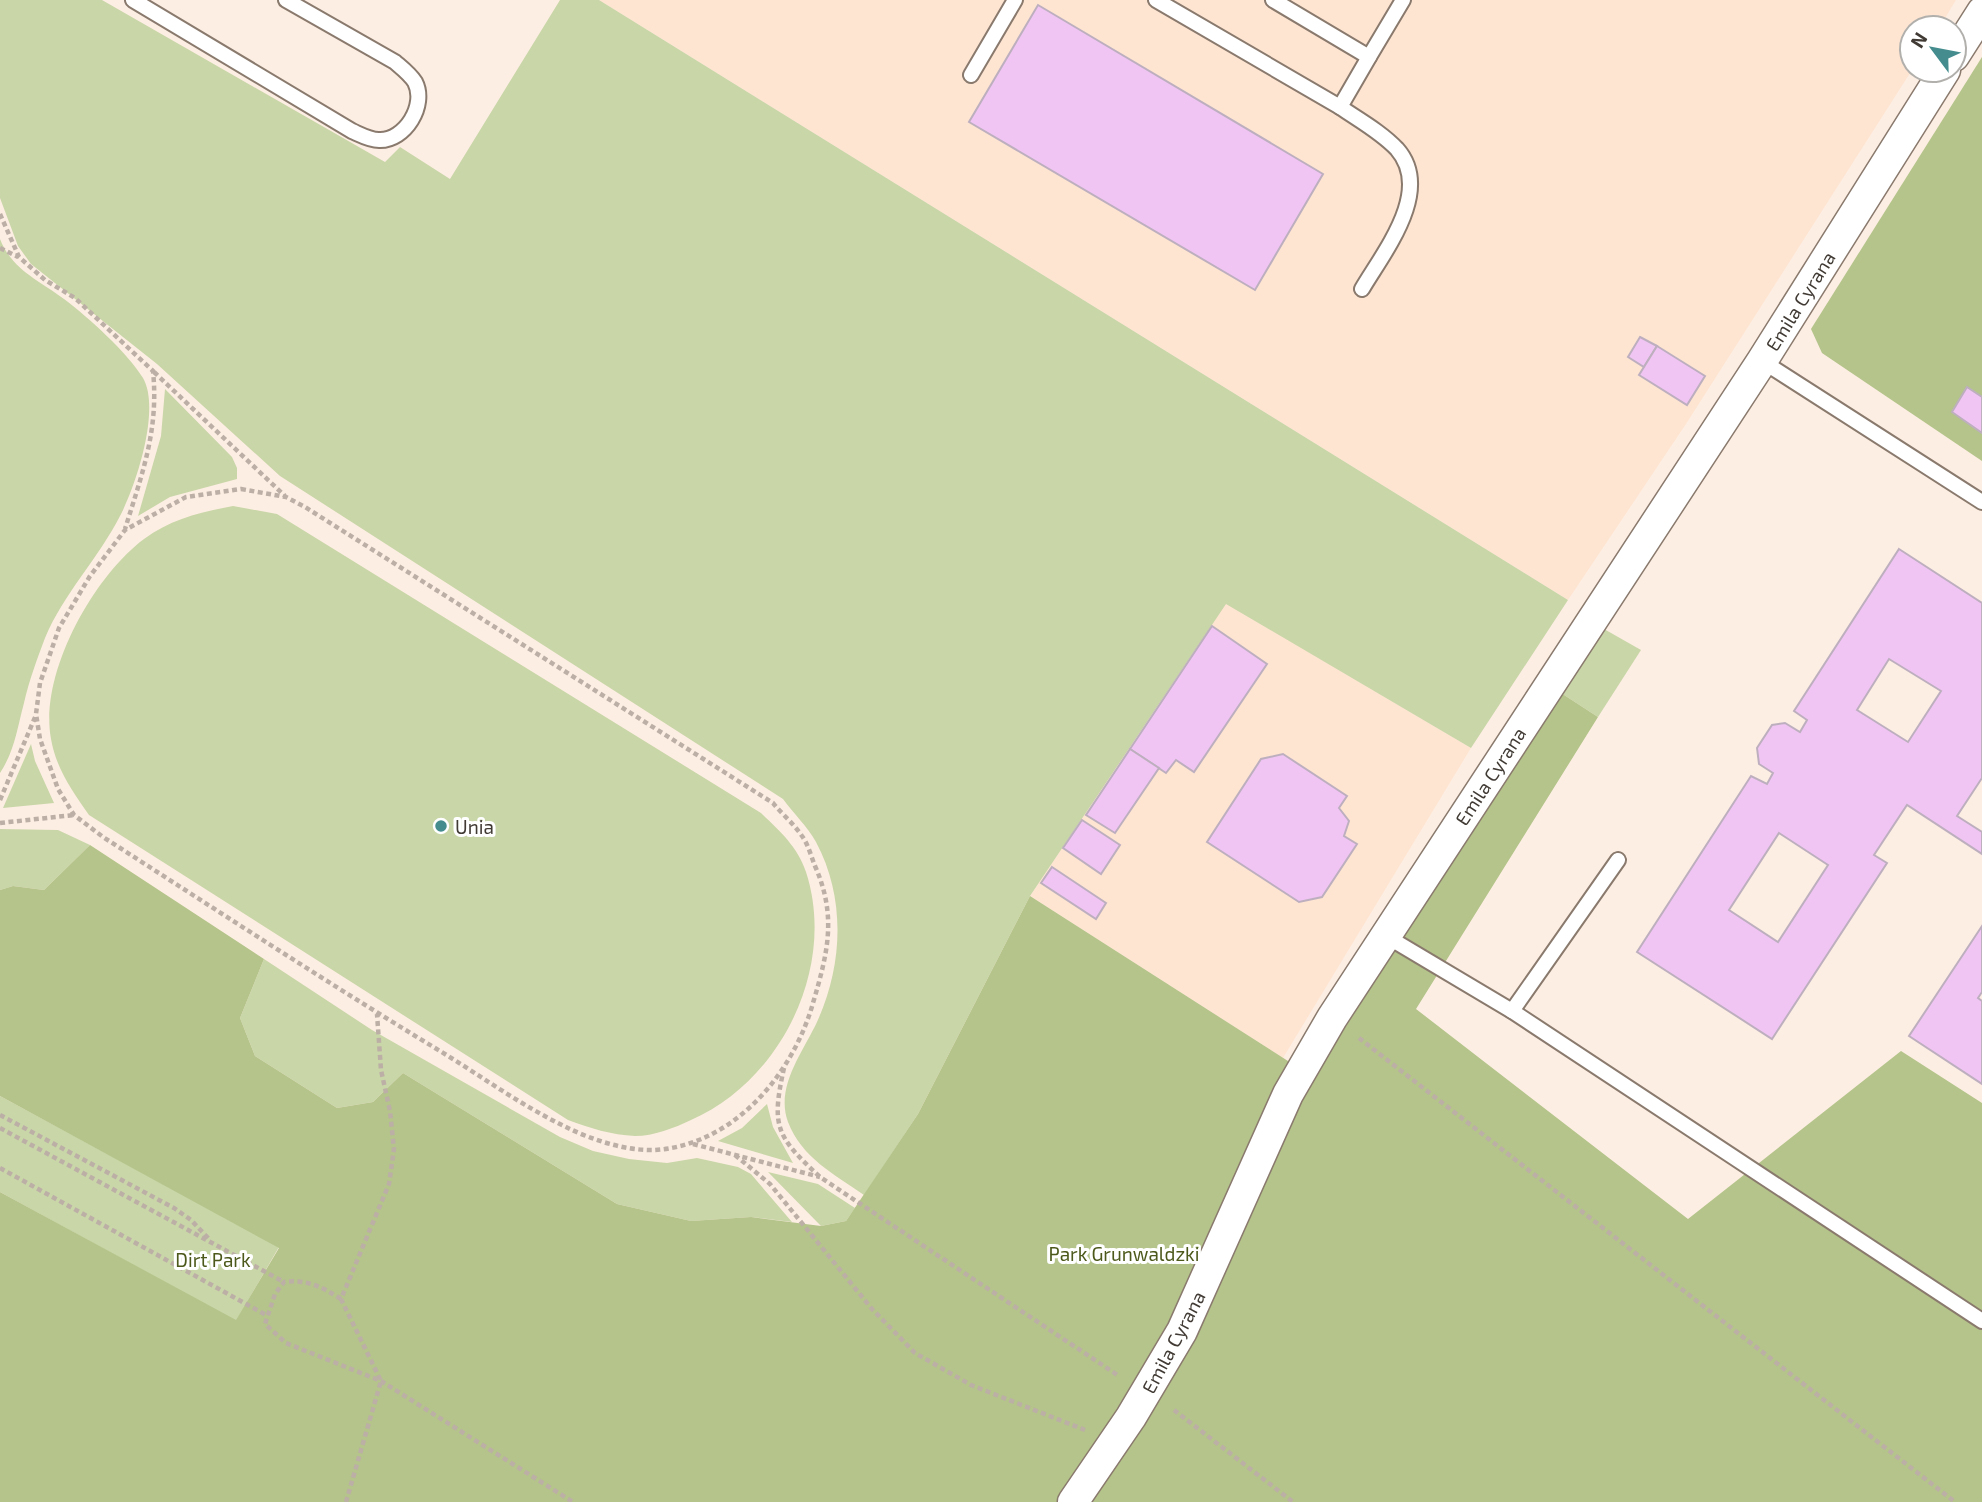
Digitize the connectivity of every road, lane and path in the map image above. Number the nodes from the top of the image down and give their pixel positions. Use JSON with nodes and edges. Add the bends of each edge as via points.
{"nodes":[{"id":1,"x":133,"y":0,"type":"edge"},
{"id":2,"x":286,"y":0,"type":"edge"},
{"id":3,"x":1016,"y":0,"type":"edge"},
{"id":4,"x":1156,"y":0,"type":"edge"},
{"id":5,"x":1273,"y":0,"type":"edge"},
{"id":6,"x":1403,"y":0,"type":"edge"},
{"id":7,"x":1982,"y":12,"type":"edge"},
{"id":8,"x":1968,"y":34,"type":"edge"},
{"id":9,"x":1369,"y":57,"type":"junction"},
{"id":10,"x":971,"y":75,"type":"dead end"},
{"id":11,"x":1936,"y":84,"type":"edge"},
{"id":12,"x":1340,"y":107,"type":"junction"},
{"id":13,"x":0,"y":214,"type":"edge"},
{"id":14,"x":0,"y":248,"type":"edge"},
{"id":15,"x":19,"y":257,"type":"junction"},
{"id":16,"x":1362,"y":289,"type":"dead end"},
{"id":17,"x":1762,"y":361,"type":"junction"},
{"id":18,"x":153,"y":372,"type":"junction"},
{"id":19,"x":286,"y":497,"type":"junction"},
{"id":20,"x":1982,"y":502,"type":"edge"},
{"id":21,"x":125,"y":530,"type":"junction"},
{"id":22,"x":36,"y":714,"type":"junction"},
{"id":23,"x":0,"y":800,"type":"edge"},
{"id":24,"x":74,"y":815,"type":"junction"},
{"id":25,"x":0,"y":823,"type":"edge"},
{"id":26,"x":1618,"y":860,"type":"dead end"},
{"id":27,"x":1386,"y":936,"type":"junction"},
{"id":28,"x":1512,"y":1011,"type":"junction"},
{"id":29,"x":377,"y":1013,"type":"junction"},
{"id":30,"x":1332,"y":1018,"type":"junction"},
{"id":31,"x":784,"y":1067,"type":"junction"},
{"id":32,"x":0,"y":1115,"type":"edge"},
{"id":33,"x":0,"y":1128,"type":"edge"},
{"id":34,"x":691,"y":1143,"type":"junction"},
{"id":35,"x":735,"y":1155,"type":"junction"},
{"id":36,"x":0,"y":1168,"type":"edge"},
{"id":37,"x":820,"y":1177,"type":"junction"},
{"id":38,"x":212,"y":1242,"type":"junction"},
{"id":39,"x":284,"y":1282,"type":"junction"},
{"id":40,"x":341,"y":1299,"type":"junction"},
{"id":41,"x":266,"y":1315,"type":"junction"},
{"id":42,"x":1982,"y":1321,"type":"edge"},
{"id":43,"x":380,"y":1381,"type":"junction"},
{"id":44,"x":1148,"y":1390,"type":"junction"},
{"id":45,"x":1114,"y":1443,"type":"junction"},
{"id":46,"x":346,"y":1502,"type":"edge"},
{"id":47,"x":573,"y":1502,"type":"edge"},
{"id":48,"x":1073,"y":1502,"type":"edge"},
{"id":49,"x":1293,"y":1502,"type":"edge"},
{"id":50,"x":1955,"y":1502,"type":"edge"}],
"edges":[{"from":1,"to":2,"type":"lane","via":[[352,131],[381,141],[404,130],[412,120],[418,94],[409,74]]},
{"from":3,"to":10,"type":"lane"},
{"from":4,"to":12,"type":"lane"},
{"from":5,"to":9,"type":"lane"},
{"from":6,"to":9,"type":"lane"},
{"from":7,"to":8,"type":"street"},
{"from":9,"to":12,"type":"lane"},
{"from":11,"to":17,"type":"street","name":"Emila Cyrana"},
{"from":12,"to":16,"type":"lane","via":[[1399,152],[1408,172],[1409,198],[1401,222]]},
{"from":13,"to":15,"type":"path"},
{"from":14,"to":15,"type":"path"},
{"from":15,"to":18,"type":"path","via":[[75,298]]},
{"from":17,"to":20,"type":"lane"},
{"from":17,"to":27,"type":"street","name":"Emila Cyrana"},
{"from":18,"to":19,"type":"path"},
{"from":18,"to":21,"type":"path","via":[[156,405],[152,437]]},
{"from":19,"to":21,"type":"path","via":[[241,489],[186,497]]},
{"from":19,"to":31,"type":"path","via":[[773,803],[803,837],[827,894],[830,937],[805,1031]]},
{"from":21,"to":22,"type":"path","via":[[59,628],[40,684]]},
{"from":22,"to":23,"type":"path"},
{"from":22,"to":24,"type":"path","via":[[58,789]]},
{"from":24,"to":25,"type":"path"},
{"from":24,"to":29,"type":"path"},
{"from":26,"to":28,"type":"lane"},
{"from":27,"to":28,"type":"lane"},
{"from":27,"to":30,"type":"street","name":"Emila Cyrana"},
{"from":28,"to":42,"type":"lane"},
{"from":29,"to":34,"type":"path","via":[[565,1127],[609,1144],[654,1150]]},
{"from":29,"to":40,"type":"path","via":[[394,1149],[389,1184]]},
{"from":30,"to":44,"type":"street","name":"Emila Cyrana","via":[[1288,1094],[1195,1305]]},
{"from":30,"to":50,"type":"path"},
{"from":31,"to":34,"type":"path","via":[[732,1124]]},
{"from":31,"to":37,"type":"path","via":[[775,1108],[780,1129],[791,1150]]},
{"from":32,"to":38,"type":"path","via":[[174,1208]]},
{"from":33,"to":38,"type":"path"},
{"from":34,"to":35,"type":"path"},
{"from":35,"to":37,"type":"path"},
{"from":35,"to":45,"type":"path","via":[[770,1184],[872,1310],[915,1353],[971,1385]]},
{"from":36,"to":41,"type":"path"},
{"from":37,"to":44,"type":"path","via":[[1119,1376]]},
{"from":38,"to":39,"type":"path"},
{"from":39,"to":40,"type":"path","via":[[301,1280]]},
{"from":39,"to":41,"type":"path"},
{"from":40,"to":43,"type":"path"},
{"from":41,"to":43,"type":"path","via":[[264,1324],[286,1343]]},
{"from":43,"to":46,"type":"path"},
{"from":43,"to":47,"type":"path"},
{"from":44,"to":45,"type":"street","name":"Emila Cyrana"},
{"from":44,"to":49,"type":"path"},
{"from":45,"to":48,"type":"street","name":"Emila Cyrana"}]}
